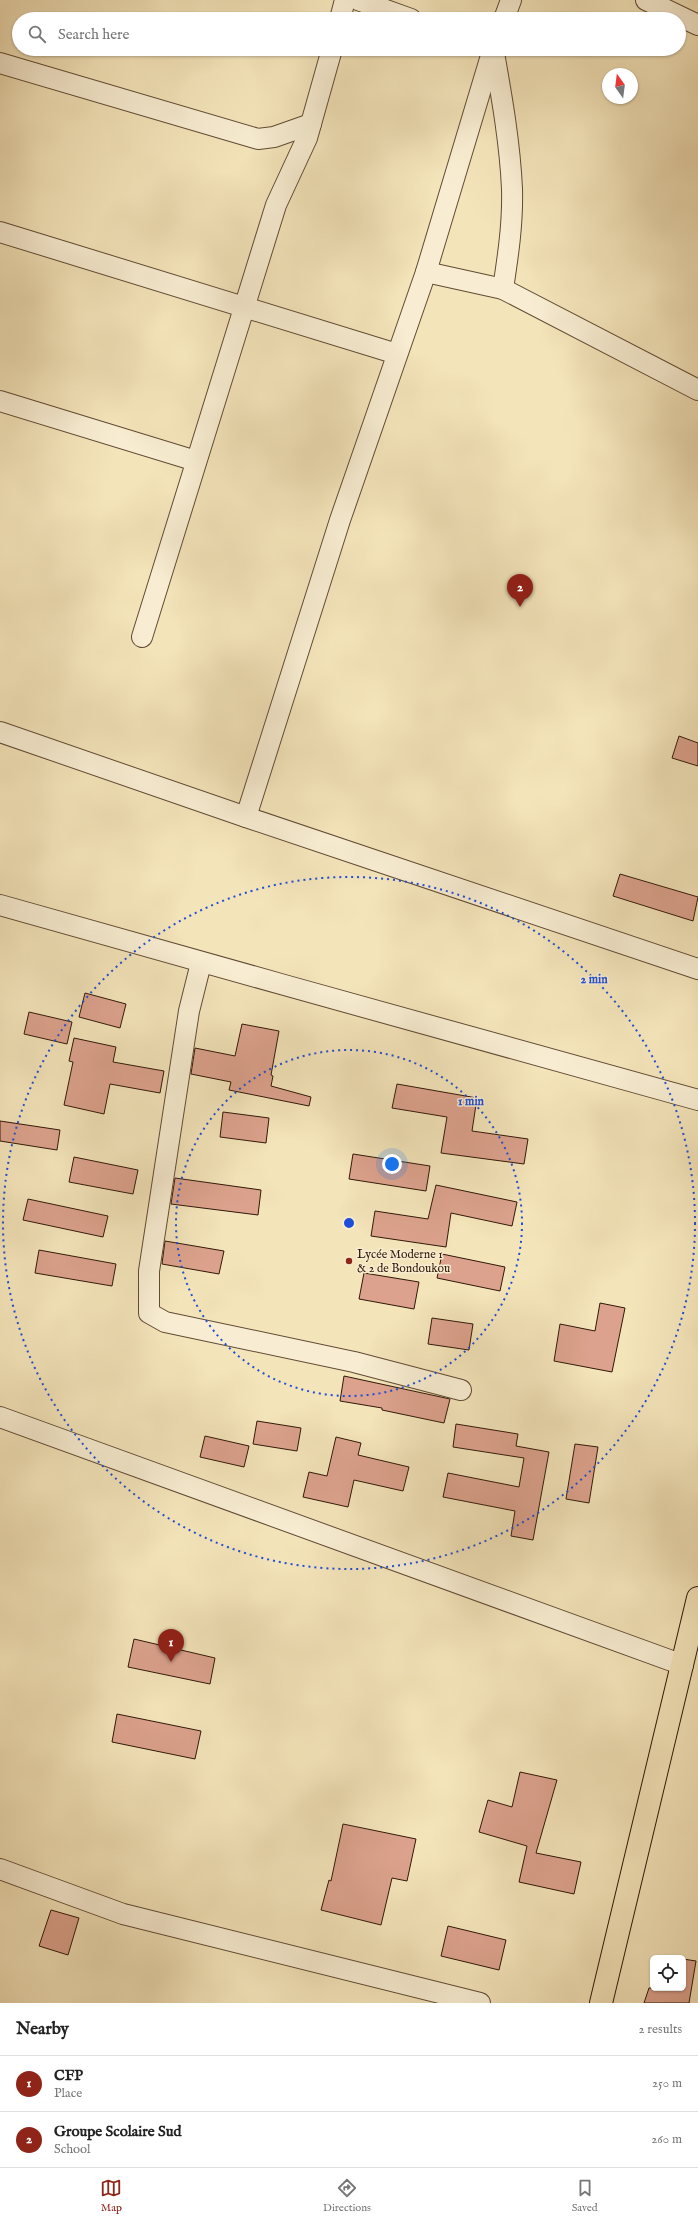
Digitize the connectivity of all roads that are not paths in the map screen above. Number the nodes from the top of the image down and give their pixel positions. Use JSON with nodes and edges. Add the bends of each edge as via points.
{"nodes":[{"id":1,"x":345,"y":0,"type":"edge"},
{"id":2,"x":358,"y":0,"type":"edge"},
{"id":3,"x":511,"y":0,"type":"edge"},
{"id":4,"x":646,"y":0,"type":"edge"},
{"id":5,"x":342,"y":12,"type":"edge"},
{"id":6,"x":391,"y":12,"type":"edge"},
{"id":7,"x":507,"y":12,"type":"edge"},
{"id":8,"x":671,"y":12,"type":"edge"},
{"id":9,"x":686,"y":19,"type":"edge"},
{"id":10,"x":698,"y":25,"type":"edge"},
{"id":11,"x":330,"y":56,"type":"edge"},
{"id":12,"x":492,"y":56,"type":"edge"},
{"id":13,"x":495,"y":56,"type":"edge"},
{"id":14,"x":0,"y":63,"type":"edge"},
{"id":15,"x":311,"y":124,"type":"junction"},
{"id":16,"x":0,"y":232,"type":"edge"},
{"id":17,"x":426,"y":272,"type":"junction"},
{"id":18,"x":503,"y":289,"type":"junction"},
{"id":19,"x":244,"y":308,"type":"junction"},
{"id":20,"x":397,"y":354,"type":"junction"},
{"id":21,"x":698,"y":390,"type":"edge"},
{"id":22,"x":0,"y":401,"type":"edge"},
{"id":23,"x":196,"y":461,"type":"junction"},
{"id":24,"x":142,"y":637,"type":"dead end"},
{"id":25,"x":0,"y":732,"type":"edge"},
{"id":26,"x":246,"y":817,"type":"junction"},
{"id":27,"x":0,"y":905,"type":"edge"},
{"id":28,"x":201,"y":963,"type":"junction"},
{"id":29,"x":698,"y":969,"type":"edge"},
{"id":30,"x":698,"y":1100,"type":"edge"},
{"id":31,"x":461,"y":1390,"type":"dead end"},
{"id":32,"x":0,"y":1417,"type":"edge"},
{"id":33,"x":698,"y":1598,"type":"edge"},
{"id":34,"x":682,"y":1665,"type":"junction"},
{"id":35,"x":0,"y":1869,"type":"edge"},
{"id":36,"x":480,"y":2003,"type":"edge"},
{"id":37,"x":601,"y":2003,"type":"edge"}],
"edges":[{"from":1,"to":5,"type":"street"},
{"from":2,"to":6,"type":"street"},
{"from":3,"to":7,"type":"street"},
{"from":4,"to":8,"type":"street"},
{"from":9,"to":10,"type":"street"},
{"from":11,"to":15,"type":"street"},
{"from":12,"to":17,"type":"street"},
{"from":13,"to":18,"type":"street","via":[[512,189],[510,236]]},
{"from":14,"to":15,"type":"street","via":[[258,139],[274,137]]},
{"from":15,"to":19,"type":"street","via":[[276,205]]},
{"from":16,"to":19,"type":"street"},
{"from":17,"to":18,"type":"street"},
{"from":17,"to":20,"type":"street"},
{"from":18,"to":21,"type":"street"},
{"from":19,"to":20,"type":"street"},
{"from":19,"to":23,"type":"street"},
{"from":20,"to":26,"type":"street","via":[[340,520]]},
{"from":22,"to":23,"type":"street"},
{"from":23,"to":24,"type":"street"},
{"from":25,"to":26,"type":"street"},
{"from":26,"to":29,"type":"street"},
{"from":27,"to":28,"type":"street"},
{"from":28,"to":30,"type":"street","via":[[488,1040]]},
{"from":28,"to":31,"type":"street","via":[[189,1011],[149,1271],[149,1313],[164,1322],[354,1362]]},
{"from":32,"to":34,"type":"street"},
{"from":33,"to":34,"type":"main road"},
{"from":34,"to":37,"type":"main road"},
{"from":35,"to":36,"type":"street","via":[[122,1914]]}]}
